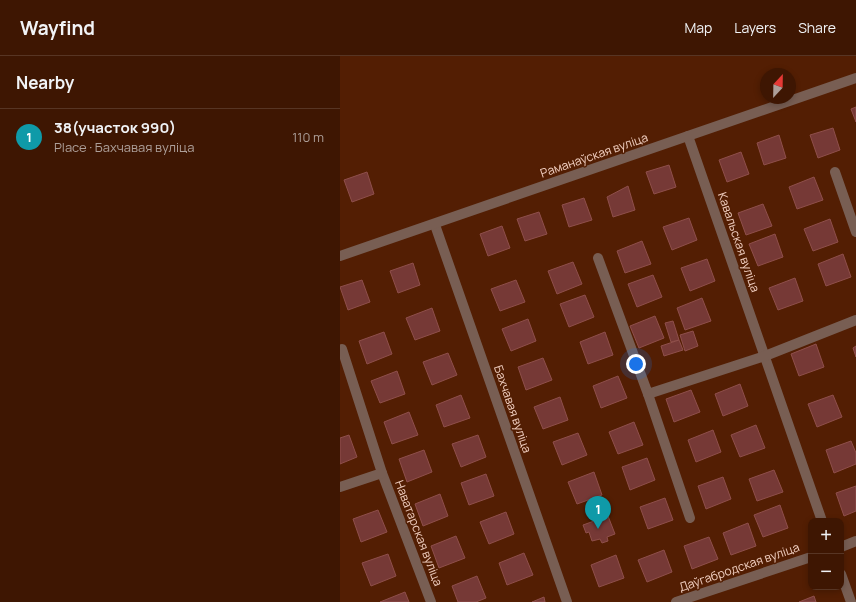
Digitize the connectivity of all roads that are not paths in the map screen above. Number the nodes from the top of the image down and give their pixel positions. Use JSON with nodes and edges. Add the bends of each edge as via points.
{"nodes":[{"id":1,"x":856,"y":78,"type":"edge"},
{"id":2,"x":688,"y":136,"type":"junction"},
{"id":3,"x":835,"y":172,"type":"dead end"},
{"id":4,"x":435,"y":225,"type":"junction"},
{"id":5,"x":856,"y":232,"type":"edge"},
{"id":6,"x":340,"y":256,"type":"edge"},
{"id":7,"x":598,"y":258,"type":"dead end"},
{"id":8,"x":856,"y":320,"type":"edge"},
{"id":9,"x":342,"y":349,"type":"dead end"},
{"id":10,"x":765,"y":356,"type":"junction"},
{"id":11,"x":648,"y":394,"type":"junction"},
{"id":12,"x":382,"y":473,"type":"junction"},
{"id":13,"x":340,"y":487,"type":"edge"},
{"id":14,"x":690,"y":518,"type":"dead end"},
{"id":15,"x":821,"y":518,"type":"edge"},
{"id":16,"x":856,"y":541,"type":"edge"},
{"id":17,"x":844,"y":545,"type":"edge"},
{"id":18,"x":808,"y":558,"type":"edge"},
{"id":19,"x":844,"y":582,"type":"edge"},
{"id":20,"x":431,"y":602,"type":"edge"},
{"id":21,"x":567,"y":602,"type":"edge"},
{"id":22,"x":676,"y":602,"type":"edge"},
{"id":23,"x":851,"y":602,"type":"edge"}],
"edges":[{"from":1,"to":2,"type":"street","name":"Раманаўская вуліца"},
{"from":2,"to":4,"type":"street","name":"Раманаўская вуліца"},
{"from":2,"to":10,"type":"street","name":"Кавальская вуліца"},
{"from":3,"to":5,"type":"street"},
{"from":4,"to":6,"type":"street","name":"Раманаўская вуліца"},
{"from":4,"to":21,"type":"street","name":"Бахчавая вуліца"},
{"from":7,"to":11,"type":"street"},
{"from":8,"to":10,"type":"street"},
{"from":9,"to":12,"type":"street","name":"Наватарская вуліца"},
{"from":10,"to":11,"type":"street"},
{"from":10,"to":15,"type":"street","name":"Кавальская вуліца"},
{"from":11,"to":14,"type":"street"},
{"from":12,"to":13,"type":"street","name":"Наватарская вуліца"},
{"from":12,"to":20,"type":"street","name":"Наватарская вуліца"},
{"from":16,"to":17,"type":"street"},
{"from":18,"to":22,"type":"street","name":"Даўгабродская вуліца"},
{"from":19,"to":23,"type":"street"}]}
